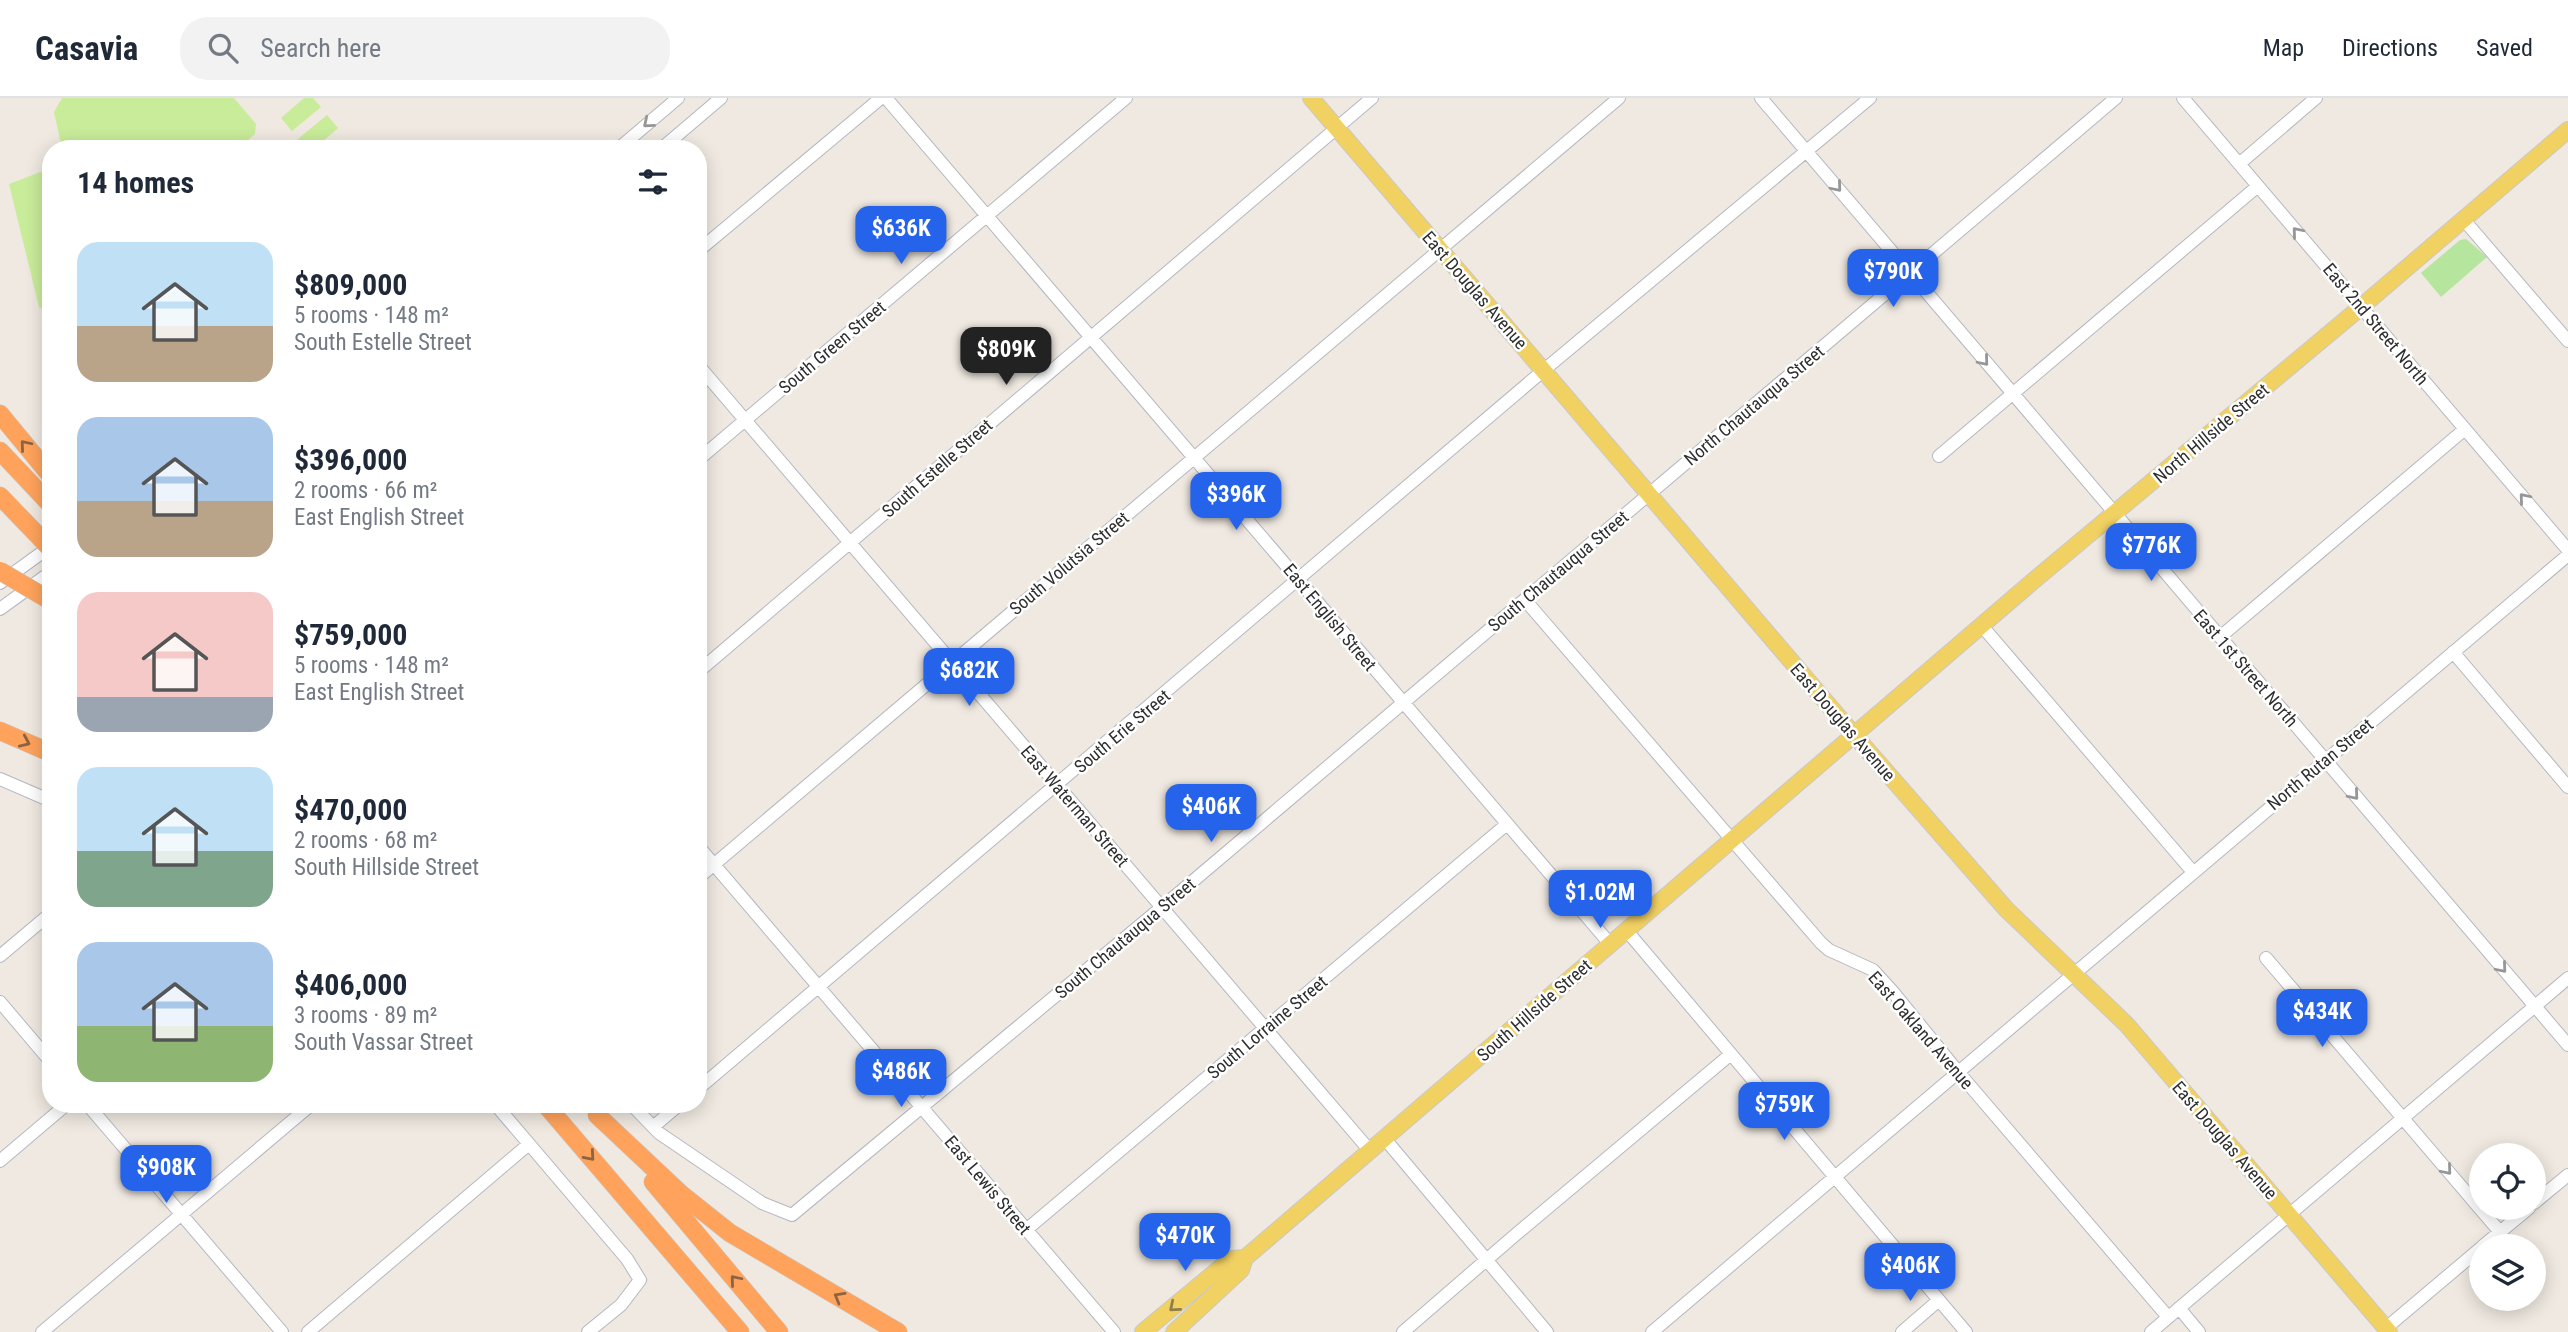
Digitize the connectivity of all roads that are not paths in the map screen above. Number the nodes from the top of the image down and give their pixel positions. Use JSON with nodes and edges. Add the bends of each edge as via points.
{"nodes":[{"id":1,"x":678,"y":98,"type":"edge"},
{"id":2,"x":720,"y":98,"type":"edge"},
{"id":3,"x":883,"y":98,"type":"edge"},
{"id":4,"x":1126,"y":98,"type":"edge"},
{"id":5,"x":1311,"y":98,"type":"edge"},
{"id":6,"x":1372,"y":98,"type":"edge"},
{"id":7,"x":1619,"y":98,"type":"edge"},
{"id":8,"x":1761,"y":98,"type":"edge"},
{"id":9,"x":1870,"y":98,"type":"edge"},
{"id":10,"x":2116,"y":98,"type":"edge"},
{"id":11,"x":2183,"y":98,"type":"edge"},
{"id":12,"x":2316,"y":98,"type":"edge"},
{"id":13,"x":1336,"y":128,"type":"junction"},
{"id":14,"x":2568,"y":130,"type":"edge"},
{"id":15,"x":629,"y":140,"type":"edge"},
{"id":16,"x":671,"y":140,"type":"edge"},
{"id":17,"x":1807,"y":152,"type":"junction"},
{"id":18,"x":2239,"y":164,"type":"junction"},
{"id":19,"x":2258,"y":186,"type":"junction"},
{"id":20,"x":986,"y":215,"type":"junction"},
{"id":21,"x":2464,"y":219,"type":"junction"},
{"id":22,"x":707,"y":244,"type":"edge"},
{"id":23,"x":1440,"y":249,"type":"junction"},
{"id":24,"x":1910,"y":273,"type":"junction"},
{"id":25,"x":2361,"y":307,"type":"junction"},
{"id":26,"x":1091,"y":337,"type":"junction"},
{"id":27,"x":2567,"y":337,"type":"edge"},
{"id":28,"x":1544,"y":370,"type":"junction"},
{"id":29,"x":707,"y":376,"type":"edge"},
{"id":30,"x":2012,"y":394,"type":"junction"},
{"id":31,"x":0,"y":414,"type":"edge"},
{"id":32,"x":745,"y":421,"type":"junction"},
{"id":33,"x":2465,"y":429,"type":"junction"},
{"id":34,"x":0,"y":452,"type":"edge"},
{"id":35,"x":707,"y":453,"type":"edge"},
{"id":36,"x":1939,"y":456,"type":"dead end"},
{"id":37,"x":1194,"y":457,"type":"junction"},
{"id":38,"x":42,"y":465,"type":"edge"},
{"id":39,"x":1649,"y":495,"type":"junction"},
{"id":40,"x":0,"y":496,"type":"edge"},
{"id":41,"x":42,"y":496,"type":"edge"},
{"id":42,"x":2114,"y":513,"type":"junction"},
{"id":43,"x":42,"y":538,"type":"edge"},
{"id":44,"x":850,"y":543,"type":"junction"},
{"id":45,"x":42,"y":553,"type":"edge"},
{"id":46,"x":2568,"y":553,"type":"edge"},
{"id":47,"x":0,"y":571,"type":"edge"},
{"id":48,"x":42,"y":579,"type":"edge"},
{"id":49,"x":1299,"y":580,"type":"junction"},
{"id":50,"x":0,"y":583,"type":"edge"},
{"id":51,"x":42,"y":596,"type":"edge"},
{"id":52,"x":1525,"y":600,"type":"junction"},
{"id":53,"x":0,"y":609,"type":"edge"},
{"id":54,"x":1982,"y":626,"type":"junction"},
{"id":55,"x":2220,"y":637,"type":"junction"},
{"id":56,"x":2453,"y":652,"type":"junction"},
{"id":57,"x":953,"y":662,"type":"junction"},
{"id":58,"x":707,"y":664,"type":"edge"},
{"id":59,"x":1404,"y":703,"type":"junction"},
{"id":60,"x":0,"y":731,"type":"edge"},
{"id":61,"x":1855,"y":736,"type":"junction"},
{"id":62,"x":42,"y":749,"type":"edge"},
{"id":63,"x":2325,"y":760,"type":"junction"},
{"id":64,"x":0,"y":779,"type":"edge"},
{"id":65,"x":1057,"y":786,"type":"junction"},
{"id":66,"x":2568,"y":787,"type":"edge"},
{"id":67,"x":42,"y":797,"type":"edge"},
{"id":68,"x":1507,"y":824,"type":"junction"},
{"id":69,"x":1732,"y":841,"type":"junction"},
{"id":70,"x":707,"y":856,"type":"edge"},
{"id":71,"x":714,"y":864,"type":"junction"},
{"id":72,"x":707,"y":870,"type":"edge"},
{"id":73,"x":2193,"y":872,"type":"junction"},
{"id":74,"x":1162,"y":907,"type":"junction"},
{"id":75,"x":42,"y":921,"type":"edge"},
{"id":76,"x":1627,"y":931,"type":"junction"},
{"id":77,"x":1611,"y":945,"type":"junction"},
{"id":78,"x":0,"y":956,"type":"edge"},
{"id":79,"x":2266,"y":958,"type":"dead end"},
{"id":80,"x":2073,"y":975,"type":"junction"},
{"id":81,"x":2568,"y":978,"type":"edge"},
{"id":82,"x":819,"y":987,"type":"junction"},
{"id":83,"x":0,"y":1002,"type":"edge"},
{"id":84,"x":2535,"y":1007,"type":"junction"},
{"id":85,"x":1266,"y":1028,"type":"junction"},
{"id":86,"x":2568,"y":1045,"type":"edge"},
{"id":87,"x":42,"y":1051,"type":"edge"},
{"id":88,"x":1731,"y":1054,"type":"junction"},
{"id":89,"x":1959,"y":1073,"type":"junction"},
{"id":90,"x":707,"y":1081,"type":"edge"},
{"id":91,"x":922,"y":1108,"type":"junction"},
{"id":92,"x":56,"y":1113,"type":"edge"},
{"id":93,"x":95,"y":1113,"type":"edge"},
{"id":94,"x":301,"y":1113,"type":"edge"},
{"id":95,"x":503,"y":1113,"type":"edge"},
{"id":96,"x":553,"y":1113,"type":"edge"},
{"id":97,"x":596,"y":1113,"type":"edge"},
{"id":98,"x":597,"y":1113,"type":"edge"},
{"id":99,"x":640,"y":1113,"type":"edge"},
{"id":100,"x":669,"y":1113,"type":"edge"},
{"id":101,"x":2403,"y":1118,"type":"junction"},
{"id":102,"x":653,"y":1127,"type":"junction"},
{"id":103,"x":1385,"y":1139,"type":"junction"},
{"id":104,"x":529,"y":1144,"type":"junction"},
{"id":105,"x":1370,"y":1152,"type":"junction"},
{"id":106,"x":0,"y":1161,"type":"edge"},
{"id":107,"x":2568,"y":1175,"type":"edge"},
{"id":108,"x":1835,"y":1178,"type":"junction"},
{"id":109,"x":2546,"y":1193,"type":"edge"},
{"id":110,"x":181,"y":1214,"type":"junction"},
{"id":111,"x":2289,"y":1214,"type":"junction"},
{"id":112,"x":2514,"y":1220,"type":"edge"},
{"id":113,"x":1026,"y":1230,"type":"junction"},
{"id":114,"x":2500,"y":1231,"type":"junction"},
{"id":115,"x":2497,"y":1234,"type":"edge"},
{"id":116,"x":1245,"y":1258,"type":"junction"},
{"id":117,"x":2469,"y":1258,"type":"edge"},
{"id":118,"x":1486,"y":1260,"type":"junction"},
{"id":119,"x":1939,"y":1300,"type":"junction"},
{"id":120,"x":2179,"y":1308,"type":"junction"},
{"id":121,"x":2168,"y":1317,"type":"junction"},
{"id":122,"x":2387,"y":1330,"type":"edge"},
{"id":123,"x":42,"y":1332,"type":"edge"},
{"id":124,"x":282,"y":1332,"type":"edge"},
{"id":125,"x":308,"y":1332,"type":"edge"},
{"id":126,"x":588,"y":1332,"type":"edge"},
{"id":127,"x":740,"y":1332,"type":"edge"},
{"id":128,"x":779,"y":1332,"type":"edge"},
{"id":129,"x":898,"y":1332,"type":"edge"},
{"id":130,"x":1114,"y":1332,"type":"edge"},
{"id":131,"x":1143,"y":1332,"type":"edge"},
{"id":132,"x":1174,"y":1332,"type":"edge"},
{"id":133,"x":1404,"y":1332,"type":"edge"},
{"id":134,"x":1548,"y":1332,"type":"edge"},
{"id":135,"x":1652,"y":1332,"type":"edge"},
{"id":136,"x":1902,"y":1332,"type":"edge"},
{"id":137,"x":1966,"y":1332,"type":"edge"},
{"id":138,"x":2151,"y":1332,"type":"edge"},
{"id":139,"x":2199,"y":1332,"type":"edge"}],
"edges":[{"from":1,"to":15,"type":"street","one_way":true},
{"from":2,"to":16,"type":"street"},
{"from":3,"to":20,"type":"street","name":"East English Street"},
{"from":3,"to":22,"type":"street"},
{"from":4,"to":20,"type":"street","name":"South Green Street"},
{"from":5,"to":13,"type":"main road","name":"East Douglas Avenue"},
{"from":6,"to":13,"type":"street","name":"South Estelle Street"},
{"from":7,"to":23,"type":"street","name":"South Volutsia Street"},
{"from":8,"to":17,"type":"street","name":"East 1st Street North"},
{"from":9,"to":17,"type":"street","name":"South Erie Street"},
{"from":10,"to":24,"type":"street","name":"North Chautauqua Street"},
{"from":11,"to":18,"type":"street","name":"East 2nd Street North"},
{"from":12,"to":18,"type":"street"},
{"from":13,"to":23,"type":"main road","name":"East Douglas Avenue"},
{"from":13,"to":26,"type":"street","name":"South Estelle Street"},
{"from":14,"to":21,"type":"main road","name":"North Hillside Street"},
{"from":17,"to":24,"type":"street","name":"East 1st Street North","one_way":true},
{"from":17,"to":28,"type":"street","name":"South Erie Street"},
{"from":18,"to":19,"type":"street","name":"East 2nd Street North"},
{"from":25,"to":19,"type":"street","name":"East 2nd Street North","one_way":true},
{"from":19,"to":30,"type":"street"},
{"from":20,"to":26,"type":"street","name":"East English Street"},
{"from":20,"to":32,"type":"street","name":"South Green Street"},
{"from":21,"to":25,"type":"main road","name":"North Hillside Street"},
{"from":21,"to":27,"type":"street"},
{"from":23,"to":28,"type":"main road","name":"East Douglas Avenue"},
{"from":23,"to":37,"type":"street","name":"South Volutsia Street"},
{"from":24,"to":30,"type":"street","name":"East 1st Street North","one_way":true},
{"from":24,"to":39,"type":"street","name":"North Chautauqua Street"},
{"from":25,"to":33,"type":"street","name":"East 2nd Street North"},
{"from":25,"to":42,"type":"main road","name":"North Hillside Street"},
{"from":26,"to":37,"type":"street","name":"East English Street"},
{"from":26,"to":44,"type":"street","name":"South Estelle Street"},
{"from":28,"to":39,"type":"main road","name":"East Douglas Avenue"},
{"from":28,"to":49,"type":"street","name":"South Erie Street"},
{"from":29,"to":32,"type":"street","name":"East Waterman Street"},
{"from":30,"to":36,"type":"street"},
{"from":30,"to":42,"type":"street","name":"East 1st Street North"},
{"from":38,"to":31,"type":"highway","one_way":true},
{"from":32,"to":35,"type":"street","name":"South Green Street"},
{"from":32,"to":44,"type":"street","name":"East Waterman Street"},
{"from":46,"to":33,"type":"street","name":"East 2nd Street North","one_way":true},
{"from":33,"to":55,"type":"street"},
{"from":34,"to":41,"type":"highway"},
{"from":37,"to":49,"type":"street","name":"East English Street"},
{"from":37,"to":57,"type":"street","name":"South Volutsia Street"},
{"from":39,"to":52,"type":"street","name":"South Chautauqua Street"},
{"from":39,"to":61,"type":"main road","name":"East Douglas Avenue"},
{"from":40,"to":43,"type":"highway","bridge":true},
{"from":42,"to":54,"type":"main road","name":"North Hillside Street"},
{"from":42,"to":55,"type":"street","name":"East 1st Street North"},
{"from":44,"to":57,"type":"street","name":"East Waterman Street"},
{"from":44,"to":58,"type":"street","name":"South Estelle Street"},
{"from":45,"to":50,"type":"street"},
{"from":46,"to":56,"type":"street","name":"North Rutan Street"},
{"from":47,"to":51,"type":"highway","bridge":true},
{"from":48,"to":53,"type":"street"},
{"from":49,"to":59,"type":"street","name":"East English Street"},
{"from":49,"to":65,"type":"street","name":"South Erie Street"},
{"from":52,"to":59,"type":"street","name":"South Chautauqua Street"},
{"from":52,"to":69,"type":"street","name":"East Oakland Avenue"},
{"from":54,"to":61,"type":"main road","name":"North Hillside Street"},
{"from":54,"to":73,"type":"street"},
{"from":55,"to":63,"type":"street","name":"East 1st Street North"},
{"from":56,"to":63,"type":"street","name":"North Rutan Street"},
{"from":56,"to":66,"type":"street"},
{"from":57,"to":65,"type":"street","name":"East Waterman Street"},
{"from":57,"to":71,"type":"street","name":"South Volutsia Street"},
{"from":59,"to":68,"type":"street","name":"East English Street"},
{"from":59,"to":74,"type":"street","name":"South Chautauqua Street"},
{"from":60,"to":62,"type":"highway","one_way":true},
{"from":61,"to":69,"type":"main road","name":"South Hillside Street"},
{"from":61,"to":80,"type":"main road","name":"East Douglas Avenue","via":[[2006,909]]},
{"from":63,"to":73,"type":"street","name":"North Rutan Street"},
{"from":63,"to":84,"type":"street","name":"East 1st Street North","one_way":true},
{"from":64,"to":67,"type":"street"},
{"from":65,"to":74,"type":"street","name":"East Waterman Street"},
{"from":65,"to":82,"type":"street","name":"South Erie Street"},
{"from":68,"to":77,"type":"street","name":"East English Street"},
{"from":68,"to":85,"type":"street","name":"South Lorraine Street"},
{"from":69,"to":76,"type":"main road","name":"South Hillside Street"},
{"from":69,"to":89,"type":"street","name":"East Oakland Avenue","via":[[1821,943],[1872,970]]},
{"from":70,"to":71,"type":"street","name":"East Lewis Street"},
{"from":71,"to":72,"type":"street","name":"South Volutsia Street"},
{"from":71,"to":82,"type":"street","name":"East Lewis Street"},
{"from":73,"to":80,"type":"street","name":"North Rutan Street"},
{"from":74,"to":85,"type":"street","name":"East Waterman Street"},
{"from":74,"to":91,"type":"street","name":"South Chautauqua Street"},
{"from":75,"to":78,"type":"street"},
{"from":76,"to":77,"type":"main road","name":"South Hillside Street"},
{"from":76,"to":88,"type":"street"},
{"from":77,"to":103,"type":"main road","name":"South Hillside Street"},
{"from":79,"to":101,"type":"street"},
{"from":80,"to":89,"type":"street","name":"North Rutan Street"},
{"from":80,"to":111,"type":"main road","name":"East Douglas Avenue","via":[[2127,1025]]},
{"from":81,"to":84,"type":"street"},
{"from":82,"to":90,"type":"street","name":"South Erie Street"},
{"from":82,"to":91,"type":"street","name":"East Lewis Street"},
{"from":83,"to":87,"type":"street"},
{"from":84,"to":86,"type":"street","name":"East 1st Street North"},
{"from":84,"to":101,"type":"street"},
{"from":85,"to":105,"type":"street","name":"East Waterman Street"},
{"from":85,"to":113,"type":"street","name":"South Lorraine Street"},
{"from":88,"to":108,"type":"street"},
{"from":88,"to":118,"type":"street"},
{"from":89,"to":108,"type":"street","name":"North Rutan Street"},
{"from":89,"to":121,"type":"street","name":"East Oakland Avenue"},
{"from":91,"to":102,"type":"street","name":"South Chautauqua Street","via":[[792,1215],[762,1203]]},
{"from":91,"to":113,"type":"street","name":"East Lewis Street"},
{"from":92,"to":106,"type":"street"},
{"from":93,"to":110,"type":"street"},
{"from":94,"to":110,"type":"street"},
{"from":95,"to":104,"type":"street"},
{"from":96,"to":127,"type":"highway","one_way":true},
{"from":128,"to":97,"type":"highway","one_way":true},
{"from":129,"to":98,"type":"highway","one_way":true,"via":[[730,1233],[681,1194]]},
{"from":99,"to":102,"type":"street"},
{"from":100,"to":102,"type":"street"},
{"from":101,"to":111,"type":"street"},
{"from":101,"to":114,"type":"street","one_way":true},
{"from":103,"to":105,"type":"main road","name":"South Hillside Street"},
{"from":103,"to":118,"type":"street"},
{"from":104,"to":125,"type":"street"},
{"from":104,"to":126,"type":"street","via":[[640,1280],[621,1305]]},
{"from":105,"to":116,"type":"main road","name":"South Hillside Street"},
{"from":107,"to":109,"type":"street"},
{"from":108,"to":119,"type":"street"},
{"from":108,"to":135,"type":"street","name":"North Rutan Street"},
{"from":110,"to":123,"type":"street"},
{"from":110,"to":124,"type":"street"},
{"from":111,"to":120,"type":"street"},
{"from":111,"to":122,"type":"main road","name":"East Douglas Avenue"},
{"from":112,"to":114,"type":"street"},
{"from":113,"to":130,"type":"street","name":"East Lewis Street"},
{"from":114,"to":115,"type":"street"},
{"from":116,"to":131,"type":"main road","name":"South Hillside Street","one_way":true,"via":[[1231,1259]]},
{"from":116,"to":132,"type":"main road","name":"South Hillside Street","via":[[1241,1270]]},
{"from":117,"to":122,"type":"street"},
{"from":118,"to":133,"type":"street"},
{"from":118,"to":134,"type":"street"},
{"from":119,"to":136,"type":"street"},
{"from":119,"to":137,"type":"street"},
{"from":120,"to":121,"type":"street"},
{"from":120,"to":139,"type":"street"},
{"from":121,"to":138,"type":"street"}]}
